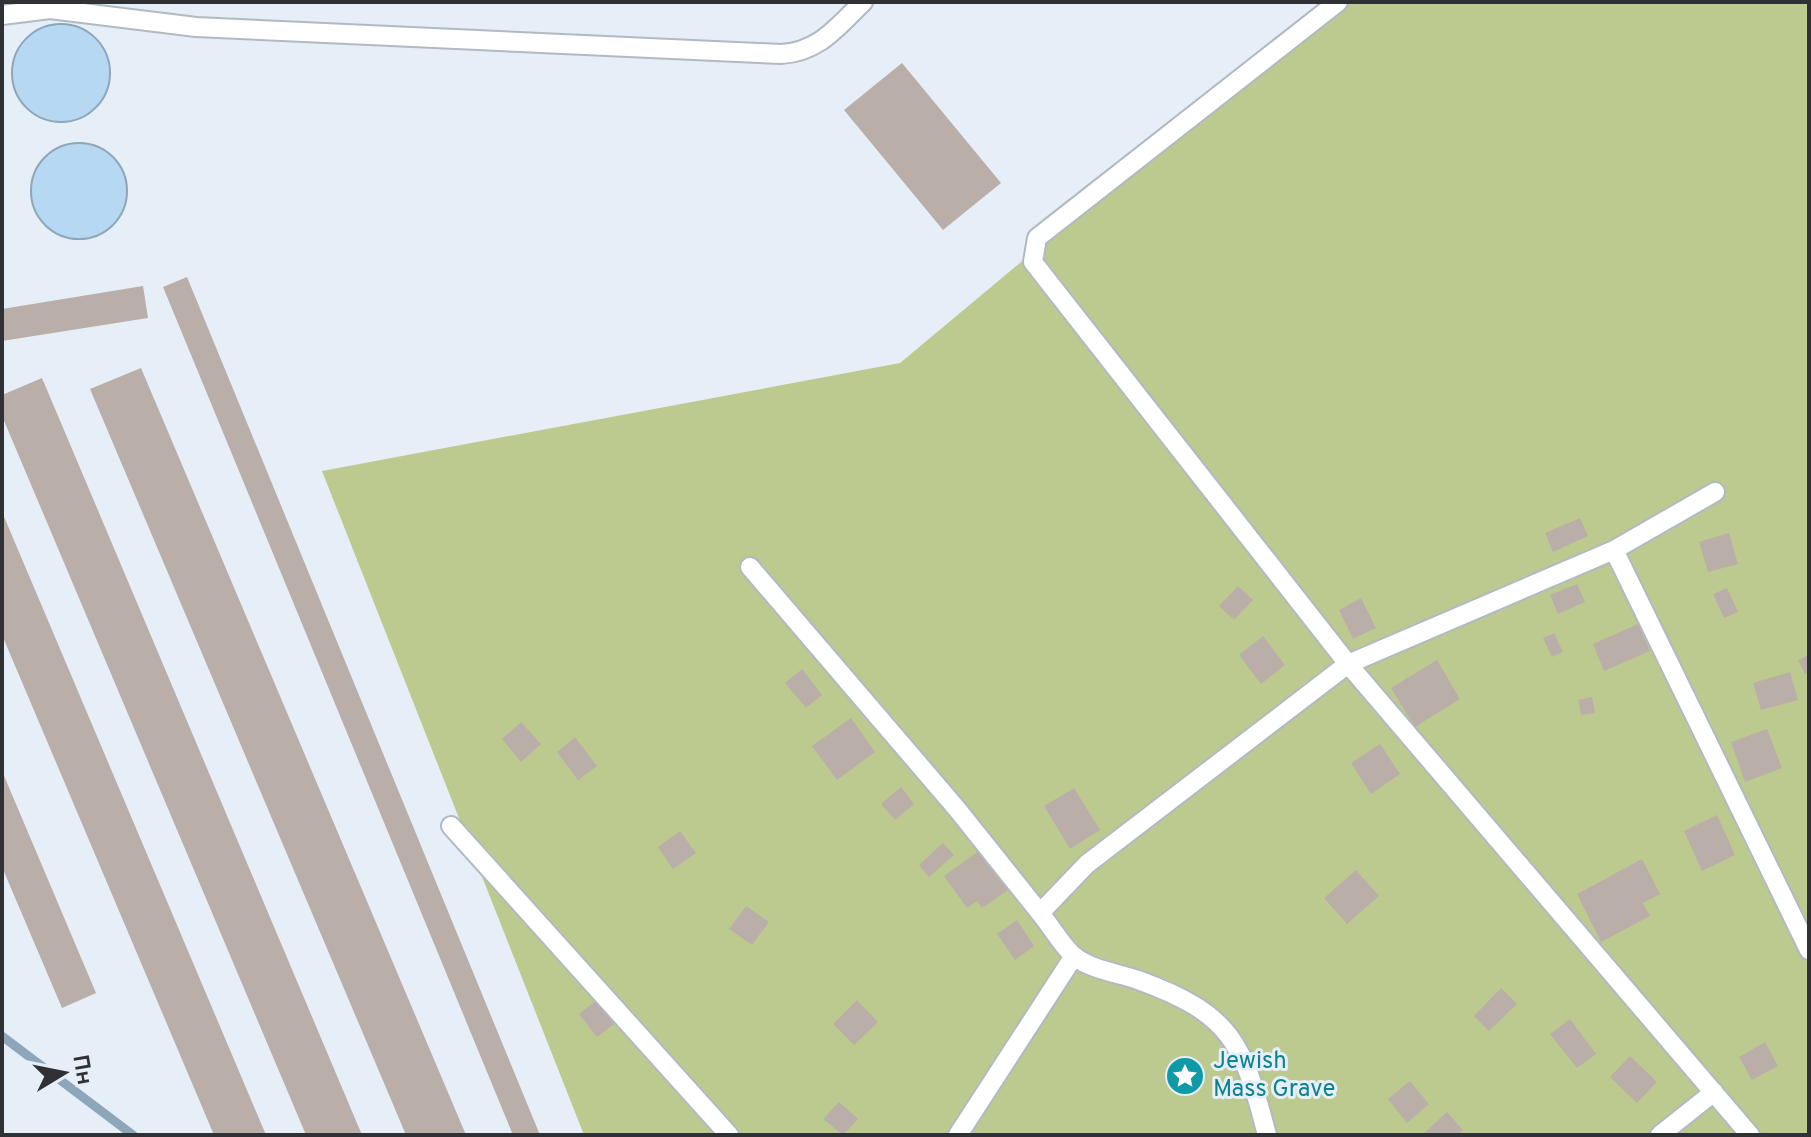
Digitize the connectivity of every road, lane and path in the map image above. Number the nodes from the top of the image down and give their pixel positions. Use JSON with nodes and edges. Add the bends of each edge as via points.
{"nodes":[{"id":1,"x":863,"y":2,"type":"edge"},
{"id":2,"x":1338,"y":2,"type":"edge"},
{"id":3,"x":2,"y":15,"type":"edge"},
{"id":4,"x":1715,"y":492,"type":"dead end"},
{"id":5,"x":1614,"y":550,"type":"junction"},
{"id":6,"x":750,"y":567,"type":"dead end"},
{"id":7,"x":1348,"y":664,"type":"junction"},
{"id":8,"x":451,"y":826,"type":"dead end"},
{"id":9,"x":1040,"y":913,"type":"junction"},
{"id":10,"x":1809,"y":950,"type":"edge"},
{"id":11,"x":1074,"y":956,"type":"junction"},
{"id":12,"x":1714,"y":1092,"type":"junction"},
{"id":13,"x":729,"y":1135,"type":"edge"},
{"id":14,"x":958,"y":1135,"type":"edge"},
{"id":15,"x":1267,"y":1135,"type":"edge"},
{"id":16,"x":1660,"y":1135,"type":"edge"},
{"id":17,"x":1750,"y":1135,"type":"edge"}],
"edges":[{"from":1,"to":3,"type":"lane","via":[[803,53],[781,54],[196,27],[50,9]]},
{"from":2,"to":7,"type":"lane","via":[[1037,238],[1033,262]]},
{"from":4,"to":5,"type":"lane"},
{"from":5,"to":7,"type":"lane"},
{"from":5,"to":10,"type":"lane"},
{"from":6,"to":9,"type":"lane"},
{"from":7,"to":9,"type":"lane","via":[[1087,864]]},
{"from":7,"to":12,"type":"lane"},
{"from":8,"to":13,"type":"lane"},
{"from":9,"to":11,"type":"lane"},
{"from":11,"to":14,"type":"lane"},
{"from":11,"to":15,"type":"lane","via":[[1174,993],[1219,1022],[1251,1071]]},
{"from":12,"to":16,"type":"lane"},
{"from":12,"to":17,"type":"lane"}]}
